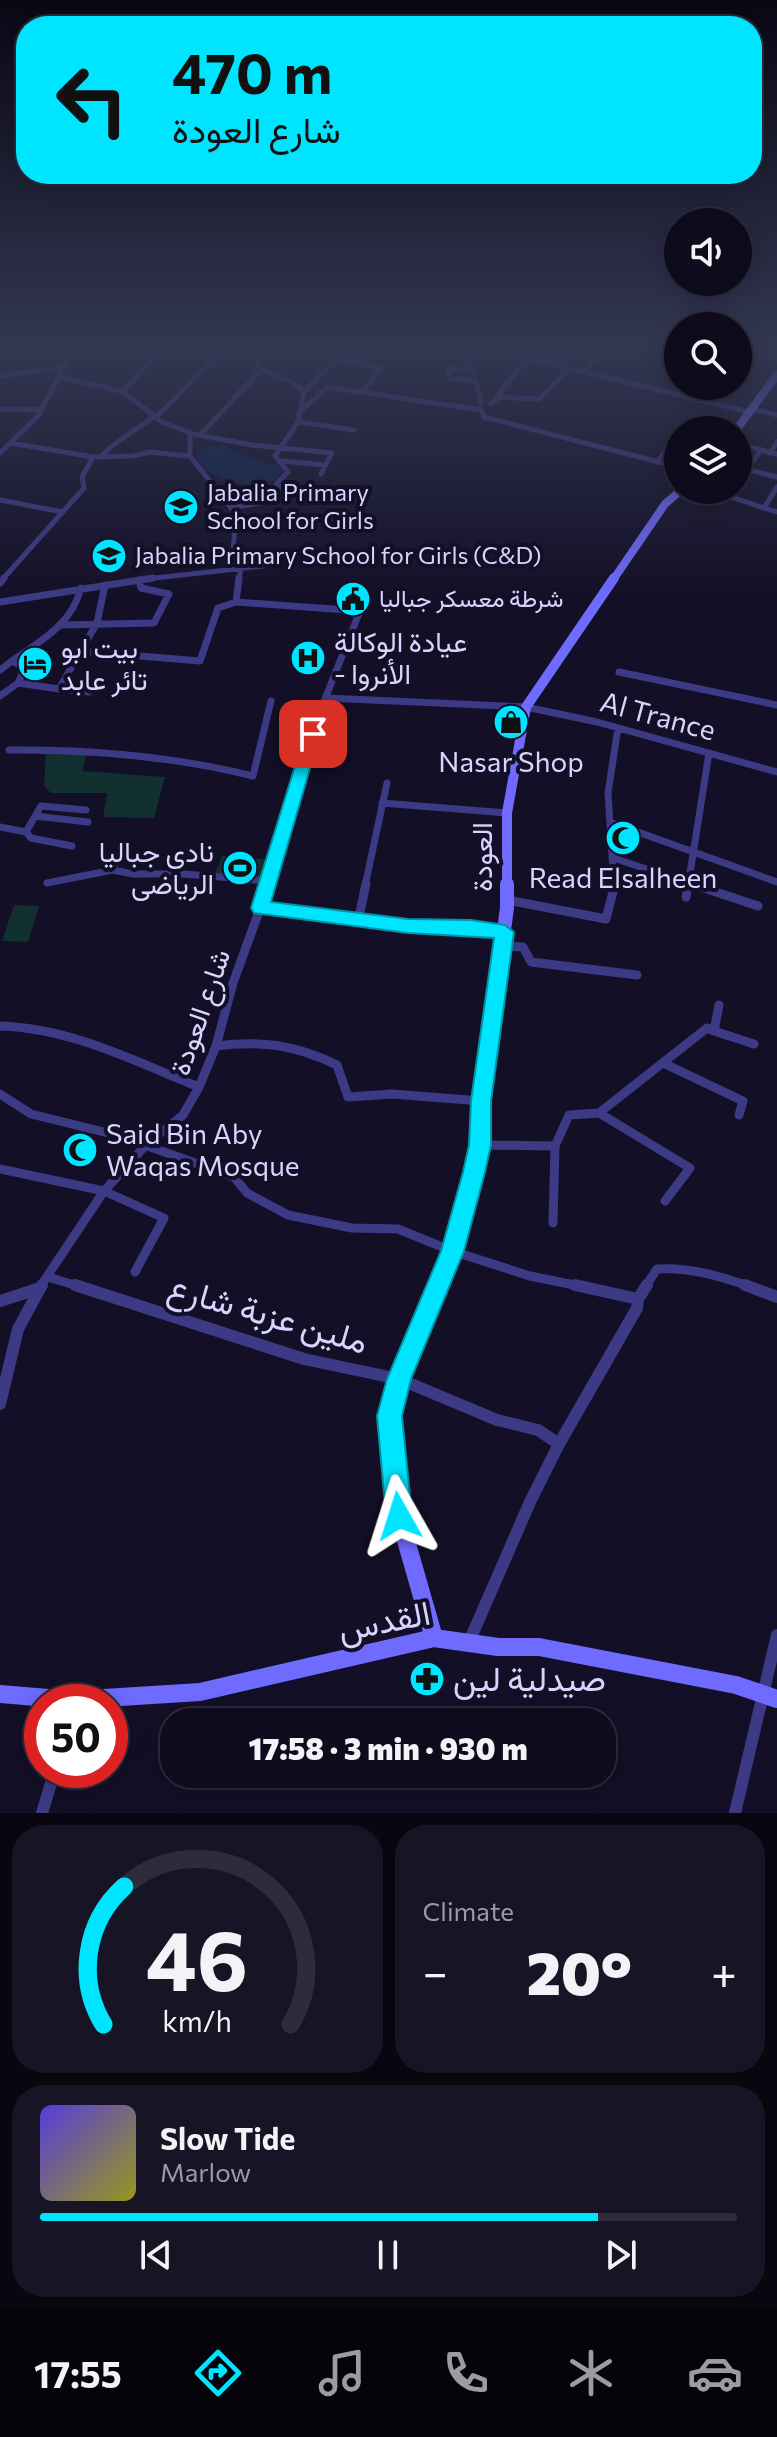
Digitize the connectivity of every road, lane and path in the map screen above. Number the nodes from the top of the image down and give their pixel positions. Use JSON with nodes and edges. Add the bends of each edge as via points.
{"nodes":[{"id":1,"x":23,"y":431,"type":"edge"},
{"id":2,"x":136,"y":431,"type":"edge"},
{"id":3,"x":185,"y":431,"type":"edge"},
{"id":4,"x":204,"y":431,"type":"edge"},
{"id":5,"x":290,"y":431,"type":"edge"},
{"id":6,"x":536,"y":431,"type":"edge"},
{"id":7,"x":190,"y":432,"type":"junction"},
{"id":8,"x":201,"y":434,"type":"junction"},
{"id":9,"x":777,"y":442,"type":"edge"},
{"id":10,"x":11,"y":443,"type":"junction"},
{"id":11,"x":752,"y":448,"type":"edge"},
{"id":12,"x":279,"y":449,"type":"junction"},
{"id":13,"x":761,"y":450,"type":"junction"},
{"id":14,"x":664,"y":452,"type":"edge"},
{"id":15,"x":0,"y":453,"type":"edge"},
{"id":16,"x":773,"y":454,"type":"edge"},
{"id":17,"x":102,"y":455,"type":"junction"},
{"id":18,"x":190,"y":456,"type":"junction"},
{"id":19,"x":93,"y":457,"type":"junction"},
{"id":20,"x":281,"y":461,"type":"junction"},
{"id":21,"x":657,"y":462,"type":"junction"},
{"id":22,"x":752,"y":462,"type":"edge"},
{"id":23,"x":664,"y":464,"type":"edge"},
{"id":24,"x":326,"y":465,"type":"junction"},
{"id":25,"x":752,"y":471,"type":"edge"},
{"id":26,"x":321,"y":474,"type":"dead end"},
{"id":27,"x":777,"y":477,"type":"edge"},
{"id":28,"x":777,"y":487,"type":"edge"},
{"id":29,"x":296,"y":495,"type":"dead end"},
{"id":30,"x":0,"y":500,"type":"edge"},
{"id":31,"x":260,"y":503,"type":"dead end"},
{"id":32,"x":665,"y":504,"type":"edge"},
{"id":33,"x":752,"y":504,"type":"edge"},
{"id":34,"x":231,"y":508,"type":"junction"},
{"id":35,"x":764,"y":508,"type":"junction"},
{"id":36,"x":63,"y":512,"type":"junction"},
{"id":37,"x":777,"y":512,"type":"edge"},
{"id":38,"x":241,"y":567,"type":"junction"},
{"id":39,"x":139,"y":580,"type":"junction"},
{"id":40,"x":0,"y":583,"type":"edge"},
{"id":41,"x":105,"y":585,"type":"junction"},
{"id":42,"x":81,"y":588,"type":"junction"},
{"id":43,"x":0,"y":602,"type":"edge"},
{"id":44,"x":236,"y":602,"type":"junction"},
{"id":45,"x":97,"y":623,"type":"junction"},
{"id":46,"x":61,"y":625,"type":"junction"},
{"id":47,"x":80,"y":651,"type":"junction"},
{"id":48,"x":12,"y":661,"type":"junction"},
{"id":49,"x":0,"y":670,"type":"edge"},
{"id":50,"x":619,"y":672,"type":"dead end"},
{"id":51,"x":18,"y":683,"type":"junction"},
{"id":52,"x":59,"y":689,"type":"junction"},
{"id":53,"x":89,"y":692,"type":"dead end"},
{"id":54,"x":0,"y":696,"type":"edge"},
{"id":55,"x":326,"y":698,"type":"junction"},
{"id":56,"x":271,"y":701,"type":"dead end"},
{"id":57,"x":777,"y":705,"type":"edge"},
{"id":58,"x":526,"y":707,"type":"junction"},
{"id":59,"x":618,"y":728,"type":"junction"},
{"id":60,"x":9,"y":750,"type":"dead end"},
{"id":61,"x":709,"y":753,"type":"junction"},
{"id":62,"x":777,"y":772,"type":"edge"},
{"id":63,"x":387,"y":783,"type":"dead end"},
{"id":64,"x":382,"y":803,"type":"junction"},
{"id":65,"x":86,"y":810,"type":"dead end"},
{"id":66,"x":507,"y":813,"type":"junction"},
{"id":67,"x":35,"y":816,"type":"junction"},
{"id":68,"x":88,"y":822,"type":"dead end"},
{"id":69,"x":610,"y":822,"type":"junction"},
{"id":70,"x":0,"y":827,"type":"edge"},
{"id":71,"x":26,"y":832,"type":"junction"},
{"id":72,"x":72,"y":846,"type":"dead end"},
{"id":73,"x":121,"y":847,"type":"dead end"},
{"id":74,"x":695,"y":854,"type":"junction"},
{"id":75,"x":613,"y":858,"type":"junction"},
{"id":76,"x":113,"y":870,"type":"junction"},
{"id":77,"x":270,"y":881,"type":"junction"},
{"id":78,"x":691,"y":882,"type":"junction"},
{"id":79,"x":777,"y":882,"type":"edge"},
{"id":80,"x":47,"y":883,"type":"dead end"},
{"id":81,"x":686,"y":897,"type":"dead end"},
{"id":82,"x":507,"y":900,"type":"junction"},
{"id":83,"x":758,"y":906,"type":"dead end"},
{"id":84,"x":260,"y":908,"type":"junction"},
{"id":85,"x":358,"y":921,"type":"junction"},
{"id":86,"x":503,"y":939,"type":"junction"},
{"id":87,"x":637,"y":975,"type":"dead end"},
{"id":88,"x":719,"y":1005,"type":"dead end"},
{"id":89,"x":0,"y":1026,"type":"edge"},
{"id":90,"x":714,"y":1031,"type":"junction"},
{"id":91,"x":754,"y":1044,"type":"dead end"},
{"id":92,"x":216,"y":1046,"type":"junction"},
{"id":93,"x":663,"y":1063,"type":"junction"},
{"id":94,"x":199,"y":1087,"type":"junction"},
{"id":95,"x":0,"y":1094,"type":"edge"},
{"id":96,"x":481,"y":1101,"type":"junction"},
{"id":97,"x":599,"y":1113,"type":"junction"},
{"id":98,"x":739,"y":1115,"type":"dead end"},
{"id":99,"x":147,"y":1144,"type":"junction"},
{"id":100,"x":480,"y":1145,"type":"junction"},
{"id":101,"x":555,"y":1146,"type":"junction"},
{"id":102,"x":0,"y":1169,"type":"edge"},
{"id":103,"x":104,"y":1191,"type":"junction"},
{"id":104,"x":665,"y":1201,"type":"dead end"},
{"id":105,"x":553,"y":1223,"type":"dead end"},
{"id":106,"x":452,"y":1251,"type":"junction"},
{"id":107,"x":135,"y":1272,"type":"dead end"},
{"id":108,"x":48,"y":1277,"type":"junction"},
{"id":109,"x":40,"y":1288,"type":"junction"},
{"id":110,"x":777,"y":1297,"type":"edge"},
{"id":111,"x":638,"y":1299,"type":"junction"},
{"id":112,"x":0,"y":1301,"type":"edge"},
{"id":113,"x":399,"y":1379,"type":"junction"},
{"id":114,"x":0,"y":1404,"type":"edge"},
{"id":115,"x":559,"y":1444,"type":"junction"},
{"id":116,"x":777,"y":1635,"type":"edge"},
{"id":117,"x":434,"y":1638,"type":"junction"},
{"id":118,"x":468,"y":1643,"type":"junction"},
{"id":119,"x":0,"y":1694,"type":"edge"},
{"id":120,"x":24,"y":1696,"type":"edge"},
{"id":121,"x":769,"y":1696,"type":"edge"},
{"id":122,"x":128,"y":1697,"type":"edge"},
{"id":123,"x":50,"y":1788,"type":"edge"},
{"id":124,"x":42,"y":1813,"type":"edge"},
{"id":125,"x":735,"y":1813,"type":"edge"}],
"edges":[{"from":1,"to":10,"type":"street"},
{"from":2,"to":17,"type":"street"},
{"from":3,"to":7,"type":"street"},
{"from":4,"to":8,"type":"street"},
{"from":5,"to":12,"type":"street"},
{"from":6,"to":21,"type":"street"},
{"from":7,"to":8,"type":"street"},
{"from":7,"to":18,"type":"street"},
{"from":8,"to":12,"type":"street"},
{"from":9,"to":16,"type":"street"},
{"from":10,"to":15,"type":"street"},
{"from":10,"to":19,"type":"street"},
{"from":11,"to":13,"type":"street"},
{"from":12,"to":20,"type":"street","via":[[275,456]]},
{"from":12,"to":24,"type":"street","via":[[332,453]]},
{"from":13,"to":16,"type":"street"},
{"from":13,"to":22,"type":"street"},
{"from":14,"to":21,"type":"street"},
{"from":17,"to":18,"type":"street"},
{"from":17,"to":19,"type":"street"},
{"from":18,"to":34,"type":"street"},
{"from":19,"to":36,"type":"street","via":[[82,477],[84,488]]},
{"from":20,"to":24,"type":"street"},
{"from":20,"to":29,"type":"street","via":[[288,472],[276,484]]},
{"from":21,"to":23,"type":"street"},
{"from":24,"to":26,"type":"street"},
{"from":25,"to":27,"type":"street"},
{"from":28,"to":35,"type":"street"},
{"from":30,"to":36,"type":"street"},
{"from":31,"to":34,"type":"street"},
{"from":32,"to":58,"type":"main road","name":"العودة"},
{"from":33,"to":35,"type":"street"},
{"from":34,"to":38,"type":"street","via":[[236,514],[233,551],[269,558],[263,566]]},
{"from":35,"to":37,"type":"street"},
{"from":36,"to":40,"type":"street"},
{"from":38,"to":39,"type":"street"},
{"from":38,"to":44,"type":"street"},
{"from":39,"to":41,"type":"street"},
{"from":39,"to":45,"type":"street","via":[[145,591],[169,594],[157,621]]},
{"from":41,"to":42,"type":"street"},
{"from":41,"to":45,"type":"street"},
{"from":42,"to":43,"type":"street"},
{"from":42,"to":46,"type":"street","via":[[80,599]]},
{"from":44,"to":47,"type":"street","via":[[218,608],[200,661]]},
{"from":44,"to":55,"type":"street","name":"شارع العودة","via":[[360,611]]},
{"from":45,"to":46,"type":"street"},
{"from":45,"to":47,"type":"street"},
{"from":46,"to":48,"type":"street"},
{"from":47,"to":52,"type":"street"},
{"from":48,"to":49,"type":"street"},
{"from":48,"to":51,"type":"street","via":[[25,668]]},
{"from":50,"to":57,"type":"street","name":"Al Trance"},
{"from":51,"to":52,"type":"street"},
{"from":51,"to":54,"type":"street"},
{"from":52,"to":53,"type":"street"},
{"from":55,"to":58,"type":"street","name":"Al Trance"},
{"from":55,"to":77,"type":"street","name":"شارع العودة"},
{"from":56,"to":60,"type":"street","via":[[253,776],[172,757]]},
{"from":58,"to":59,"type":"street","name":"Al Trance"},
{"from":58,"to":66,"type":"main road","name":"العودة"},
{"from":59,"to":61,"type":"street","name":"Al Trance"},
{"from":59,"to":69,"type":"street","via":[[608,798]]},
{"from":61,"to":62,"type":"street","name":"Al Trance"},
{"from":61,"to":74,"type":"street"},
{"from":63,"to":64,"type":"street"},
{"from":64,"to":66,"type":"street"},
{"from":64,"to":85,"type":"street"},
{"from":65,"to":67,"type":"street","via":[[41,806]]},
{"from":66,"to":82,"type":"main road","name":"العودة"},
{"from":67,"to":68,"type":"street"},
{"from":67,"to":71,"type":"street"},
{"from":69,"to":74,"type":"street"},
{"from":69,"to":75,"type":"street"},
{"from":70,"to":71,"type":"street"},
{"from":71,"to":72,"type":"street","via":[[31,838]]},
{"from":73,"to":76,"type":"street"},
{"from":74,"to":78,"type":"street"},
{"from":74,"to":79,"type":"street"},
{"from":75,"to":78,"type":"street"},
{"from":75,"to":82,"type":"street","via":[[613,905],[606,919]]},
{"from":76,"to":77,"type":"street"},
{"from":76,"to":80,"type":"street"},
{"from":77,"to":84,"type":"street","name":"شارع العودة"},
{"from":78,"to":81,"type":"street"},
{"from":78,"to":83,"type":"street"},
{"from":82,"to":86,"type":"main road","name":"العودة"},
{"from":84,"to":85,"type":"street"},
{"from":84,"to":92,"type":"street","name":"شارع العودة"},
{"from":85,"to":86,"type":"street","via":[[471,927]]},
{"from":86,"to":87,"type":"street","via":[[523,947],[531,962]]},
{"from":86,"to":96,"type":"main road","name":"العودة"},
{"from":88,"to":90,"type":"street"},
{"from":89,"to":94,"type":"street","via":[[16,1025],[106,1050]]},
{"from":90,"to":91,"type":"street"},
{"from":90,"to":93,"type":"street","via":[[707,1028]]},
{"from":92,"to":94,"type":"street","name":"شارع العودة"},
{"from":92,"to":96,"type":"street","via":[[256,1040],[292,1044],[337,1065],[348,1097],[398,1093]]},
{"from":93,"to":97,"type":"street"},
{"from":93,"to":98,"type":"street","via":[[743,1101]]},
{"from":94,"to":99,"type":"street","name":"شارع العودة","via":[[183,1115]]},
{"from":95,"to":99,"type":"street","via":[[31,1114]]},
{"from":96,"to":100,"type":"main road","name":"العودة"},
{"from":97,"to":101,"type":"street","via":[[569,1115]]},
{"from":97,"to":104,"type":"street","via":[[690,1168]]},
{"from":99,"to":103,"type":"street","name":"شارع العودة"},
{"from":99,"to":106,"type":"street","via":[[234,1177],[247,1193],[288,1215],[342,1227],[398,1229]]},
{"from":100,"to":101,"type":"street"},
{"from":100,"to":106,"type":"main road","name":"العودة"},
{"from":101,"to":105,"type":"street"},
{"from":102,"to":103,"type":"street"},
{"from":103,"to":107,"type":"street","via":[[164,1218]]},
{"from":103,"to":108,"type":"street","name":"شارع العودة"},
{"from":106,"to":111,"type":"street","via":[[530,1276]]},
{"from":106,"to":113,"type":"main road","name":"العودة"},
{"from":108,"to":109,"type":"street","name":"شارع العودة"},
{"from":108,"to":113,"type":"street","name":"ملين عزبة شارع","via":[[304,1359]]},
{"from":109,"to":112,"type":"street"},
{"from":109,"to":114,"type":"street","name":"شارع العودة","via":[[18,1329]]},
{"from":110,"to":111,"type":"street","via":[[710,1273],[669,1267],[657,1269]]},
{"from":111,"to":115,"type":"street","via":[[625,1332]]},
{"from":113,"to":115,"type":"street","name":"ملين عزبة شارع","via":[[497,1420],[538,1430]]},
{"from":113,"to":117,"type":"main road","name":"العودة","via":[[389,1416],[399,1516]]},
{"from":115,"to":118,"type":"street"},
{"from":116,"to":121,"type":"street"},
{"from":117,"to":118,"type":"main road","name":"القدس"},
{"from":117,"to":122,"type":"main road","name":"القدس","via":[[200,1692]]},
{"from":118,"to":121,"type":"main road","name":"القدس","via":[[539,1647]]},
{"from":119,"to":120,"type":"main road","name":"القدس"},
{"from":121,"to":125,"type":"street"},
{"from":123,"to":124,"type":"street"}]}
